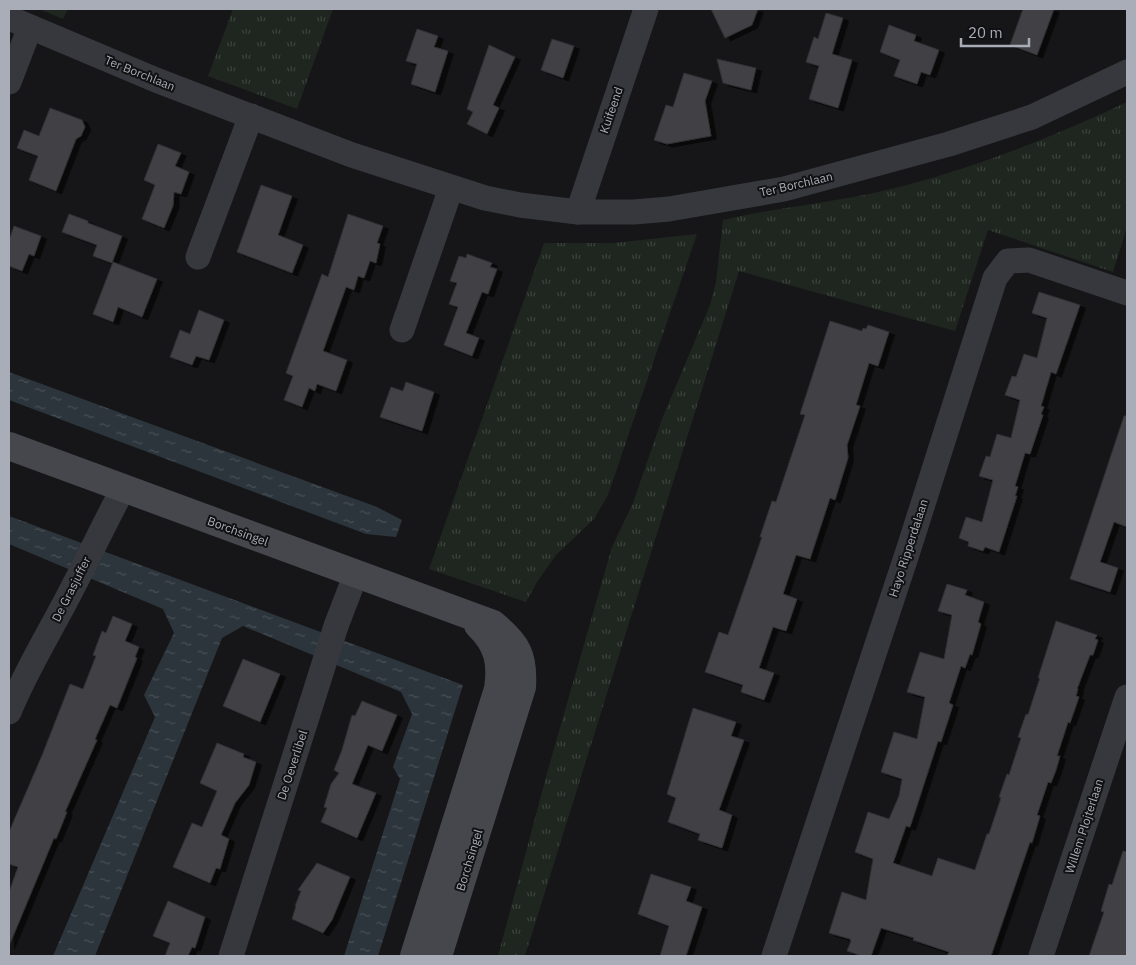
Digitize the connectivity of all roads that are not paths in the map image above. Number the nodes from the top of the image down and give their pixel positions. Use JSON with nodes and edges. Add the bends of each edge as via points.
{"nodes":[{"id":1,"x":646,"y":9,"type":"edge"},
{"id":2,"x":19,"y":23,"type":"edge"},
{"id":3,"x":1127,"y":72,"type":"edge"},
{"id":4,"x":9,"y":82,"type":"edge"},
{"id":5,"x":251,"y":116,"type":"junction"},
{"id":6,"x":451,"y":188,"type":"junction"},
{"id":7,"x":578,"y":212,"type":"junction"},
{"id":8,"x":198,"y":257,"type":"dead end"},
{"id":9,"x":1127,"y":292,"type":"edge"},
{"id":10,"x":402,"y":330,"type":"dead end"},
{"id":11,"x":9,"y":446,"type":"edge"},
{"id":12,"x":123,"y":489,"type":"junction"},
{"id":13,"x":356,"y":574,"type":"junction"},
{"id":14,"x":468,"y":616,"type":"junction"},
{"id":15,"x":14,"y":687,"type":"edge"},
{"id":16,"x":1127,"y":697,"type":"edge"},
{"id":17,"x":9,"y":712,"type":"edge"},
{"id":18,"x":231,"y":956,"type":"edge"},
{"id":19,"x":414,"y":956,"type":"edge"},
{"id":20,"x":438,"y":956,"type":"edge"},
{"id":21,"x":774,"y":956,"type":"edge"},
{"id":22,"x":1041,"y":956,"type":"edge"}],
"edges":[{"from":1,"to":7,"type":"street","name":"Kuifeend"},
{"from":2,"to":4,"type":"street","name":"Ter Borchlaan"},
{"from":2,"to":5,"type":"street","name":"Ter Borchlaan"},
{"from":3,"to":7,"type":"street","name":"Ter Borchlaan","via":[[1032,117],[949,144],[784,189],[669,209]]},
{"from":5,"to":6,"type":"street","name":"Ter Borchlaan"},
{"from":5,"to":8,"type":"street"},
{"from":6,"to":7,"type":"street","name":"Ter Borchlaan","via":[[520,205]]},
{"from":6,"to":10,"type":"street"},
{"from":9,"to":21,"type":"street","name":"Hayo Ripperdalaan","via":[[1028,260],[1008,261],[995,278]]},
{"from":11,"to":12,"type":"main road","name":"Borchsingel"},
{"from":12,"to":13,"type":"main road","name":"Borchsingel"},
{"from":12,"to":15,"type":"street","name":"De Grasjuffer","via":[[75,585]]},
{"from":13,"to":14,"type":"main road","name":"Borchsingel"},
{"from":13,"to":18,"type":"street","name":"De Oeverlibel","via":[[336,626]]},
{"from":14,"to":19,"type":"main road","name":"Borchsingel","via":[[490,640],[499,656],[501,673]]},
{"from":14,"to":20,"type":"main road","name":"Borchsingel","via":[[493,624],[509,638],[519,653],[522,687]]},
{"from":15,"to":17,"type":"street","name":"De Grasjuffer"},
{"from":16,"to":22,"type":"street","name":"Willem Plojterlaan"}]}
